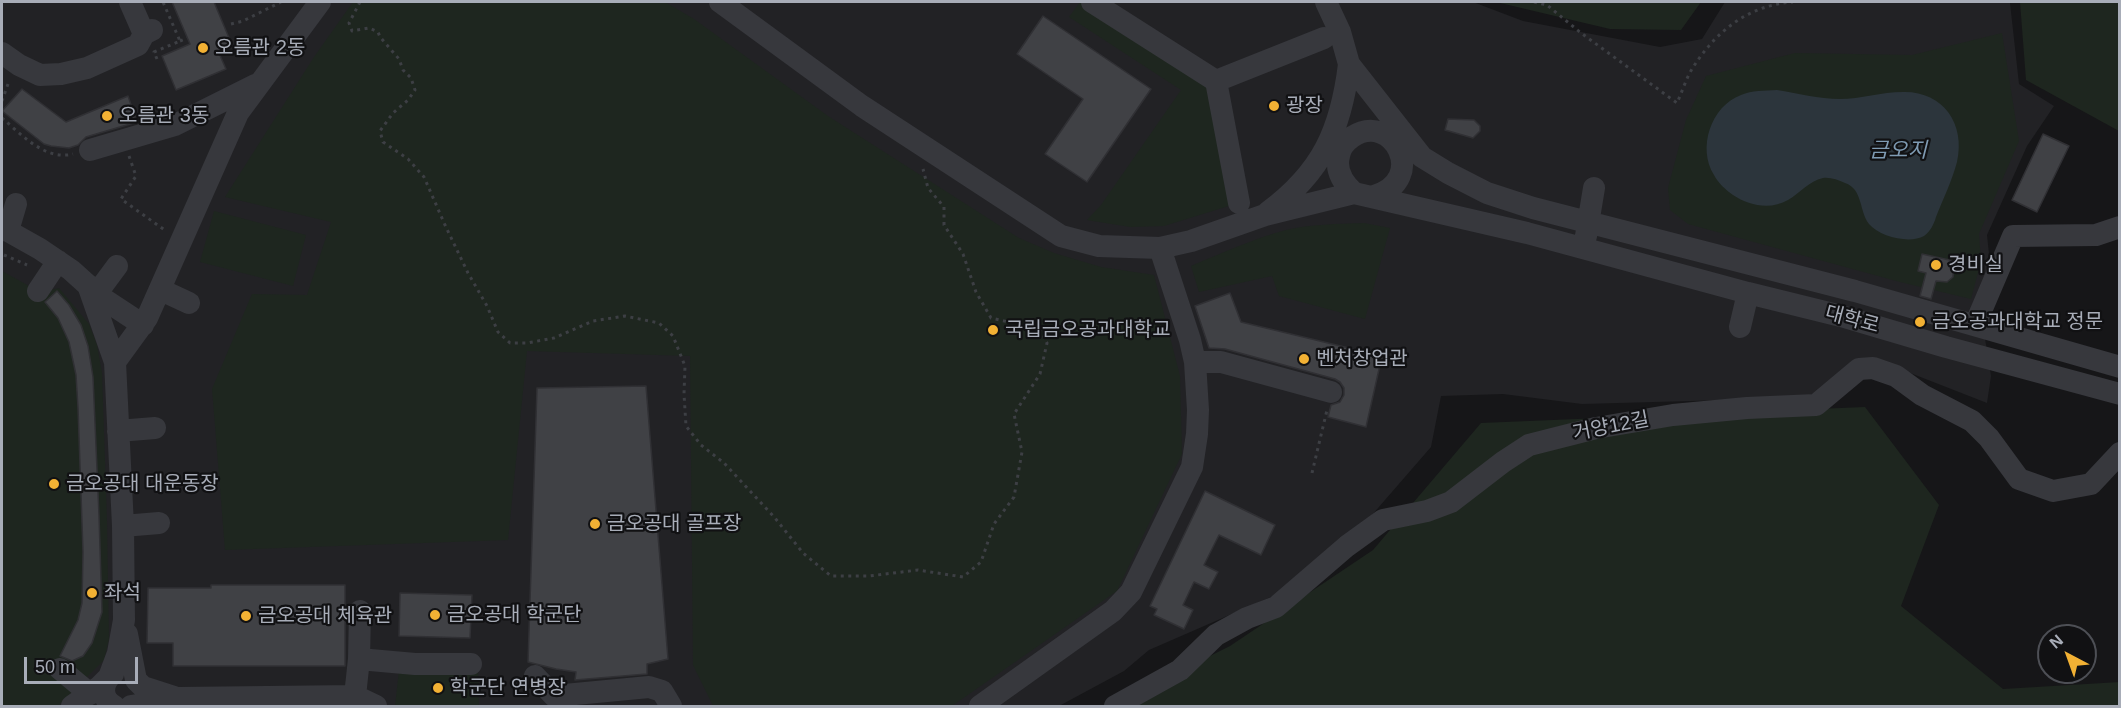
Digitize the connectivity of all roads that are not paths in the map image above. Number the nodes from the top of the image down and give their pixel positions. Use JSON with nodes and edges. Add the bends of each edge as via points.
{"nodes":[{"id":1,"x":130,"y":2,"type":"edge"},
{"id":2,"x":320,"y":2,"type":"edge"},
{"id":3,"x":720,"y":2,"type":"edge"},
{"id":4,"x":1092,"y":2,"type":"edge"},
{"id":5,"x":1326,"y":2,"type":"edge"},
{"id":6,"x":1324,"y":38,"type":"dead end"},
{"id":7,"x":2,"y":53,"type":"edge"},
{"id":8,"x":1349,"y":64,"type":"junction"},
{"id":9,"x":1216,"y":81,"type":"junction"},
{"id":10,"x":259,"y":83,"type":"junction"},
{"id":11,"x":1341,"y":110,"type":"junction"},
{"id":12,"x":1394,"y":142,"type":"junction"},
{"id":13,"x":1341,"y":148,"type":"junction"},
{"id":14,"x":90,"y":150,"type":"road end"},
{"id":15,"x":1422,"y":157,"type":"junction"},
{"id":16,"x":1593,"y":188,"type":"dead end"},
{"id":17,"x":1364,"y":194,"type":"junction"},
{"id":18,"x":1239,"y":203,"type":"dead end"},
{"id":19,"x":16,"y":204,"type":"dead end"},
{"id":20,"x":1265,"y":215,"type":"junction"},
{"id":21,"x":1588,"y":222,"type":"junction"},
{"id":22,"x":2120,"y":227,"type":"edge"},
{"id":23,"x":5,"y":230,"type":"edge"},
{"id":24,"x":1160,"y":248,"type":"junction"},
{"id":25,"x":1583,"y":249,"type":"junction"},
{"id":26,"x":58,"y":261,"type":"junction"},
{"id":27,"x":117,"y":266,"type":"dead end"},
{"id":28,"x":92,"y":289,"type":"junction"},
{"id":29,"x":161,"y":290,"type":"junction"},
{"id":30,"x":38,"y":291,"type":"dead end"},
{"id":31,"x":1748,"y":293,"type":"junction"},
{"id":32,"x":189,"y":303,"type":"dead end"},
{"id":33,"x":143,"y":325,"type":"junction"},
{"id":34,"x":1975,"y":325,"type":"junction"},
{"id":35,"x":1740,"y":327,"type":"dead end"},
{"id":36,"x":115,"y":362,"type":"junction"},
{"id":37,"x":1195,"y":363,"type":"junction"},
{"id":38,"x":2120,"y":366,"type":"edge"},
{"id":39,"x":1331,"y":392,"type":"road end"},
{"id":40,"x":2120,"y":394,"type":"edge"},
{"id":41,"x":154,"y":428,"type":"dead end"},
{"id":42,"x":118,"y":431,"type":"junction"},
{"id":43,"x":2120,"y":453,"type":"edge"},
{"id":44,"x":159,"y":524,"type":"dead end"},
{"id":45,"x":123,"y":526,"type":"junction"},
{"id":46,"x":360,"y":611,"type":"dead end"},
{"id":47,"x":124,"y":620,"type":"junction"},
{"id":48,"x":358,"y":659,"type":"junction"},
{"id":49,"x":471,"y":664,"type":"dead end"},
{"id":50,"x":60,"y":669,"type":"dead end"},
{"id":51,"x":535,"y":676,"type":"dead end"},
{"id":52,"x":109,"y":677,"type":"junction"},
{"id":53,"x":136,"y":680,"type":"junction"},
{"id":54,"x":355,"y":696,"type":"junction"},
{"id":55,"x":81,"y":700,"type":"edge"},
{"id":56,"x":178,"y":702,"type":"edge"},
{"id":57,"x":273,"y":702,"type":"edge"},
{"id":58,"x":114,"y":706,"type":"edge"},
{"id":59,"x":130,"y":706,"type":"edge"},
{"id":60,"x":376,"y":706,"type":"edge"},
{"id":61,"x":671,"y":706,"type":"edge"},
{"id":62,"x":980,"y":706,"type":"edge"},
{"id":63,"x":1115,"y":706,"type":"edge"}],
"edges":[{"from":1,"to":7,"type":"street","via":[[148,32],[138,45],[87,68],[40,75]]},
{"from":2,"to":10,"type":"street"},
{"from":3,"to":24,"type":"street","via":[[862,106],[1061,236],[1099,246]]},
{"from":4,"to":9,"type":"street"},
{"from":5,"to":8,"type":"street"},
{"from":6,"to":9,"type":"street"},
{"from":8,"to":11,"type":"street"},
{"from":8,"to":15,"type":"street"},
{"from":9,"to":18,"type":"street"},
{"from":10,"to":14,"type":"street","via":[[175,124]]},
{"from":10,"to":29,"type":"street","via":[[238,113]]},
{"from":11,"to":13,"type":"street"},
{"from":11,"to":20,"type":"street","via":[[1324,153],[1306,179]]},
{"from":12,"to":13,"type":"street","via":[[1386,135],[1366,131],[1356,134]]},
{"from":12,"to":15,"type":"street","name":"대학로"},
{"from":12,"to":17,"type":"street","via":[[1402,160],[1399,179],[1384,193]]},
{"from":13,"to":17,"type":"street","via":[[1341,178]]},
{"from":15,"to":21,"type":"street","name":"대학로","via":[[1487,192]]},
{"from":16,"to":21,"type":"street"},
{"from":17,"to":20,"type":"street"},
{"from":17,"to":25,"type":"street","name":"대학로"},
{"from":19,"to":23,"type":"street"},
{"from":20,"to":24,"type":"street"},
{"from":21,"to":25,"type":"street"},
{"from":21,"to":34,"type":"street","name":"대학로"},
{"from":22,"to":34,"type":"street","via":[[2096,236],[2013,236]]},
{"from":23,"to":26,"type":"street"},
{"from":24,"to":37,"type":"street"},
{"from":25,"to":31,"type":"street","name":"대학로"},
{"from":26,"to":28,"type":"street"},
{"from":26,"to":30,"type":"street"},
{"from":27,"to":28,"type":"street"},
{"from":28,"to":33,"type":"street"},
{"from":28,"to":36,"type":"street"},
{"from":29,"to":32,"type":"street"},
{"from":29,"to":33,"type":"street"},
{"from":31,"to":35,"type":"street"},
{"from":31,"to":40,"type":"street","name":"대학로"},
{"from":33,"to":36,"type":"street"},
{"from":34,"to":38,"type":"street","name":"대학로"},
{"from":36,"to":42,"type":"street"},
{"from":37,"to":39,"type":"street","via":[[1221,362]]},
{"from":37,"to":62,"type":"street","via":[[1198,411],[1192,467],[1131,592],[1113,611]]},
{"from":41,"to":42,"type":"street"},
{"from":42,"to":45,"type":"street"},
{"from":43,"to":63,"type":"street","name":"거양12길","via":[[2091,484],[2053,491],[2019,479],[1972,421],[1922,395],[1896,375],[1873,368],[1858,369],[1816,405],[1673,416],[1552,439],[1529,445],[1451,502],[1383,520],[1276,607],[1216,635],[1180,670]]},
{"from":44,"to":45,"type":"street"},
{"from":45,"to":47,"type":"street"},
{"from":46,"to":48,"type":"street"},
{"from":47,"to":52,"type":"street"},
{"from":47,"to":53,"type":"street"},
{"from":48,"to":49,"type":"street"},
{"from":48,"to":54,"type":"street"},
{"from":50,"to":55,"type":"street"},
{"from":51,"to":61,"type":"street","via":[[554,696],[649,687],[662,692]]},
{"from":52,"to":53,"type":"street","via":[[125,673]]},
{"from":52,"to":55,"type":"street"},
{"from":52,"to":58,"type":"street","via":[[104,695]]},
{"from":53,"to":56,"type":"street"},
{"from":53,"to":59,"type":"street","via":[[138,698]]},
{"from":54,"to":57,"type":"street"},
{"from":54,"to":60,"type":"street"},
{"from":56,"to":57,"type":"street"},
{"from":56,"to":59,"type":"street"}]}
